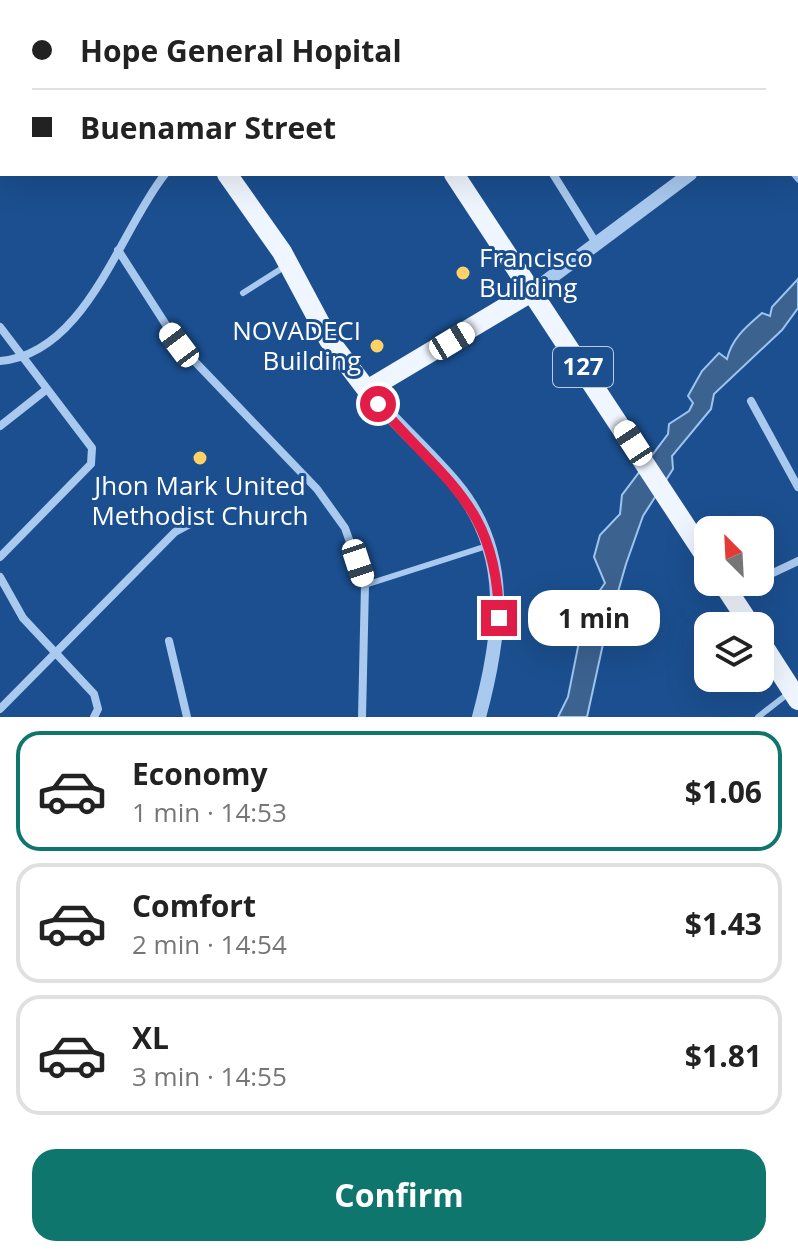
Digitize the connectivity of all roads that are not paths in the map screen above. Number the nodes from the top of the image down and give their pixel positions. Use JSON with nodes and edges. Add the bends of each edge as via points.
{"nodes":[{"id":1,"x":164,"y":176,"type":"edge"},
{"id":2,"x":228,"y":176,"type":"edge"},
{"id":3,"x":455,"y":176,"type":"edge"},
{"id":4,"x":554,"y":176,"type":"edge"},
{"id":5,"x":687,"y":176,"type":"edge"},
{"id":6,"x":596,"y":243,"type":"junction"},
{"id":7,"x":118,"y":250,"type":"junction"},
{"id":8,"x":289,"y":264,"type":"junction"},
{"id":9,"x":533,"y":291,"type":"junction"},
{"id":10,"x":243,"y":293,"type":"dead end"},
{"id":11,"x":0,"y":327,"type":"edge"},
{"id":12,"x":22,"y":356,"type":"junction"},
{"id":13,"x":0,"y":361,"type":"edge"},
{"id":14,"x":47,"y":389,"type":"junction"},
{"id":15,"x":367,"y":390,"type":"junction"},
{"id":16,"x":751,"y":401,"type":"dead end"},
{"id":17,"x":0,"y":426,"type":"edge"},
{"id":18,"x":798,"y":487,"type":"edge"},
{"id":19,"x":199,"y":519,"type":"dead end"},
{"id":20,"x":694,"y":538,"type":"edge"},
{"id":21,"x":489,"y":545,"type":"junction"},
{"id":22,"x":0,"y":557,"type":"edge"},
{"id":23,"x":798,"y":561,"type":"edge"},
{"id":24,"x":774,"y":572,"type":"edge"},
{"id":25,"x":0,"y":577,"type":"edge"},
{"id":26,"x":365,"y":585,"type":"junction"},
{"id":27,"x":169,"y":641,"type":"dead end"},
{"id":28,"x":55,"y":655,"type":"junction"},
{"id":29,"x":774,"y":663,"type":"edge"},
{"id":30,"x":795,"y":696,"type":"edge"},
{"id":31,"x":0,"y":709,"type":"edge"},
{"id":32,"x":96,"y":713,"type":"edge"},
{"id":33,"x":187,"y":717,"type":"edge"},
{"id":34,"x":362,"y":717,"type":"edge"},
{"id":35,"x":479,"y":717,"type":"edge"},
{"id":36,"x":758,"y":717,"type":"edge"}],
"edges":[{"from":1,"to":7,"type":"street"},
{"from":2,"to":8,"type":"main road"},
{"from":3,"to":9,"type":"main road","number":"127"},
{"from":4,"to":6,"type":"street"},
{"from":5,"to":6,"type":"street"},
{"from":6,"to":9,"type":"street"},
{"from":7,"to":12,"type":"street","via":[[68,325]]},
{"from":7,"to":26,"type":"street","via":[[179,345],[331,506],[345,528]]},
{"from":8,"to":10,"type":"lane"},
{"from":8,"to":15,"type":"main road","via":[[329,340]]},
{"from":9,"to":15,"type":"main road"},
{"from":9,"to":20,"type":"main road","number":"127"},
{"from":11,"to":12,"type":"street"},
{"from":12,"to":13,"type":"street"},
{"from":12,"to":14,"type":"street"},
{"from":14,"to":17,"type":"street"},
{"from":14,"to":22,"type":"street","via":[[94,457]]},
{"from":15,"to":21,"type":"street","via":[[454,483],[473,508]]},
{"from":16,"to":18,"type":"street"},
{"from":19,"to":28,"type":"street","via":[[175,532]]},
{"from":21,"to":26,"type":"lane"},
{"from":21,"to":35,"type":"street","via":[[499,618]]},
{"from":23,"to":24,"type":"street"},
{"from":25,"to":28,"type":"street","via":[[23,618]]},
{"from":26,"to":34,"type":"street"},
{"from":27,"to":33,"type":"street"},
{"from":28,"to":31,"type":"street"},
{"from":28,"to":32,"type":"street","via":[[94,694]]},
{"from":29,"to":30,"type":"main road"},
{"from":30,"to":36,"type":"lane"}]}
